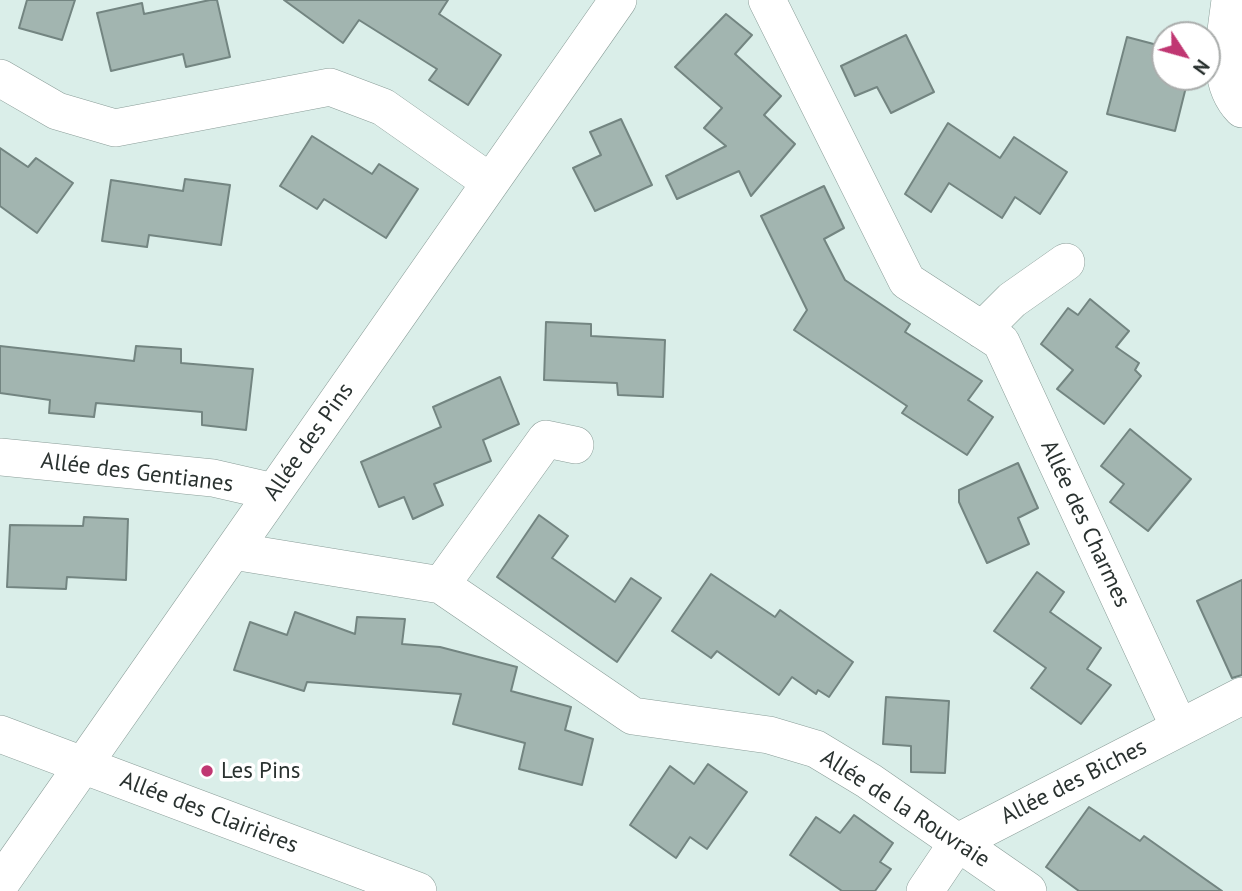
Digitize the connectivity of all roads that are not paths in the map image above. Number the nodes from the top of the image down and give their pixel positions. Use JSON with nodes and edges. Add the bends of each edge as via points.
{"nodes":[{"id":1,"x":618,"y":0,"type":"edge"},
{"id":2,"x":767,"y":0,"type":"edge"},
{"id":3,"x":1230,"y":0,"type":"edge"},
{"id":4,"x":0,"y":78,"type":"edge"},
{"id":5,"x":1242,"y":109,"type":"edge"},
{"id":6,"x":490,"y":183,"type":"junction"},
{"id":7,"x":1066,"y":262,"type":"dead end"},
{"id":8,"x":982,"y":330,"type":"junction"},
{"id":9,"x":575,"y":445,"type":"dead end"},
{"id":10,"x":0,"y":457,"type":"edge"},
{"id":11,"x":274,"y":492,"type":"junction"},
{"id":12,"x":233,"y":551,"type":"junction"},
{"id":13,"x":441,"y":585,"type":"junction"},
{"id":14,"x":1242,"y":696,"type":"edge"},
{"id":15,"x":1179,"y":727,"type":"junction"},
{"id":16,"x":0,"y":734,"type":"edge"},
{"id":17,"x":83,"y":765,"type":"junction"},
{"id":18,"x":958,"y":842,"type":"junction"},
{"id":19,"x":0,"y":884,"type":"edge"},
{"id":20,"x":418,"y":891,"type":"edge"},
{"id":21,"x":925,"y":891,"type":"edge"},
{"id":22,"x":1028,"y":891,"type":"edge"}],
"edges":[{"from":1,"to":6,"type":"street","name":"Allée des Pins"},
{"from":2,"to":8,"type":"street","name":"Allée des Charmes","via":[[907,281]]},
{"from":3,"to":5,"type":"street","via":[[1223,66],[1234,101]]},
{"from":4,"to":6,"type":"street","via":[[57,111],[115,128],[330,87],[383,107]]},
{"from":6,"to":11,"type":"street","name":"Allée des Pins"},
{"from":7,"to":8,"type":"street","via":[[1012,300]]},
{"from":8,"to":15,"type":"street","name":"Allée des Charmes","via":[[1001,342]]},
{"from":9,"to":13,"type":"street","via":[[545,439]]},
{"from":10,"to":11,"type":"street","name":"Allée des Gentianes","via":[[213,478]]},
{"from":11,"to":12,"type":"street","name":"Allée des Pins"},
{"from":12,"to":13,"type":"street","name":"Allée de la Rouvraie"},
{"from":12,"to":17,"type":"street","name":"Allée des Pins"},
{"from":13,"to":18,"type":"street","name":"Allée de la Rouvraie","via":[[633,716],[769,735],[816,749]]},
{"from":14,"to":15,"type":"street","name":"Allée des Biches"},
{"from":15,"to":18,"type":"street","name":"Allée des Biches"},
{"from":16,"to":17,"type":"street","name":"Allée des Clairières"},
{"from":17,"to":19,"type":"street","name":"Allée des Pins"},
{"from":17,"to":20,"type":"street","name":"Allée des Clairières"},
{"from":18,"to":21,"type":"street","name":"Allée des Biches"},
{"from":18,"to":22,"type":"street","name":"Allée de la Rouvraie"}]}
